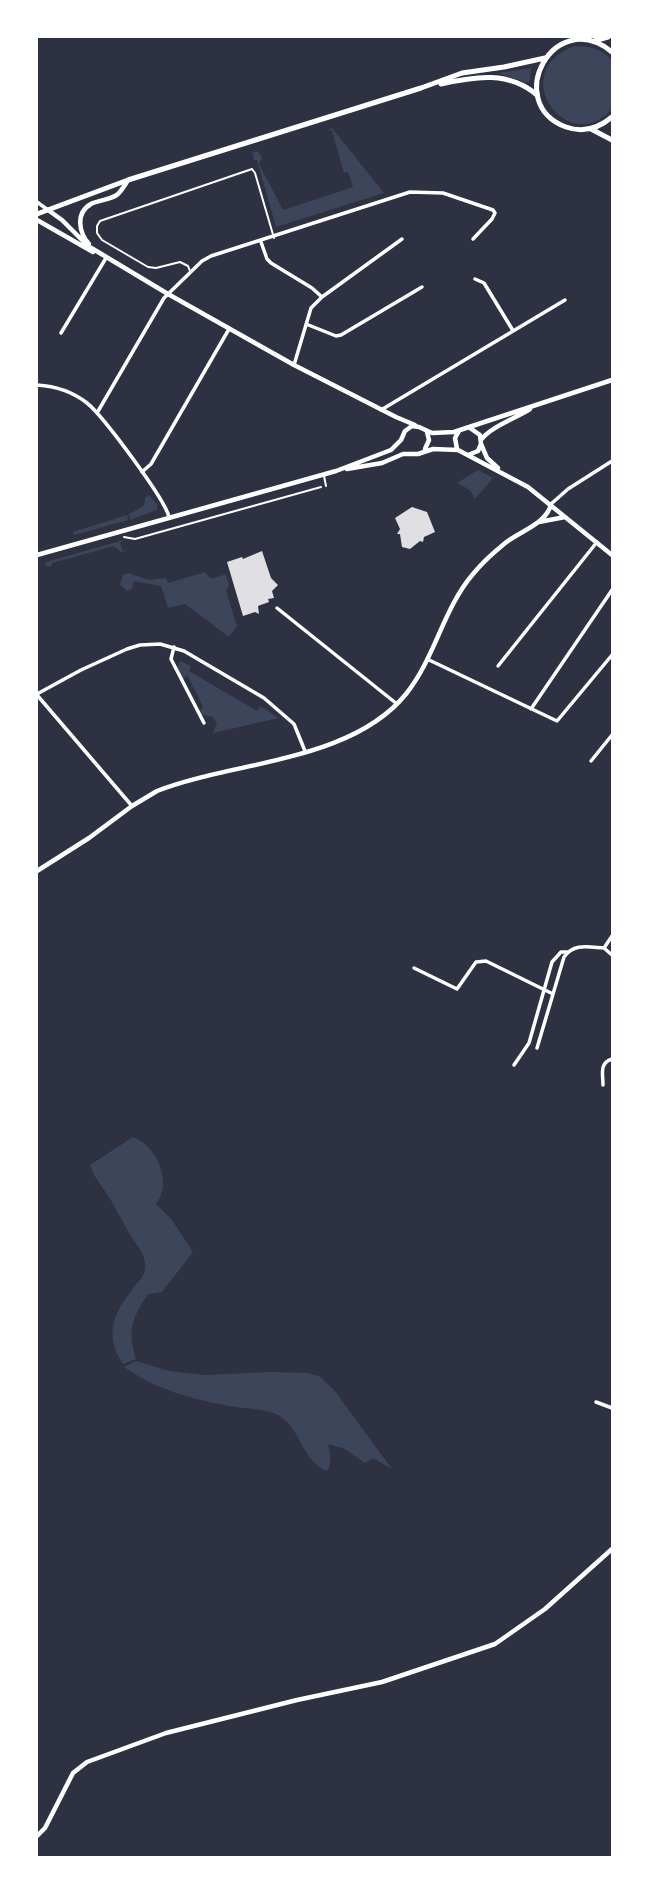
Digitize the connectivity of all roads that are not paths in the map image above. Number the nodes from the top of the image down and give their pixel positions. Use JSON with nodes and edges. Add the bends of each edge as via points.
{"nodes":[{"id":1,"x":608,"y":37,"type":"edge"},
{"id":2,"x":593,"y":41,"type":"junction"},
{"id":3,"x":612,"y":52,"type":"edge"},
{"id":4,"x":545,"y":58,"type":"junction"},
{"id":5,"x":421,"y":88,"type":"junction"},
{"id":6,"x":537,"y":95,"type":"junction"},
{"id":7,"x":612,"y":117,"type":"edge"},
{"id":8,"x":591,"y":129,"type":"junction"},
{"id":9,"x":612,"y":140,"type":"edge"},
{"id":10,"x":128,"y":180,"type":"junction"},
{"id":11,"x":37,"y":202,"type":"edge"},
{"id":12,"x":48,"y":210,"type":"junction"},
{"id":13,"x":37,"y":214,"type":"edge"},
{"id":14,"x":37,"y":220,"type":"edge"},
{"id":15,"x":274,"y":238,"type":"junction"},
{"id":16,"x":401,"y":239,"type":"dead end"},
{"id":17,"x":473,"y":239,"type":"dead end"},
{"id":18,"x":261,"y":242,"type":"junction"},
{"id":19,"x":106,"y":258,"type":"junction"},
{"id":20,"x":191,"y":272,"type":"junction"},
{"id":21,"x":475,"y":279,"type":"dead end"},
{"id":22,"x":422,"y":287,"type":"dead end"},
{"id":23,"x":168,"y":294,"type":"junction"},
{"id":24,"x":322,"y":297,"type":"junction"},
{"id":25,"x":565,"y":300,"type":"dead end"},
{"id":26,"x":306,"y":324,"type":"junction"},
{"id":27,"x":229,"y":329,"type":"junction"},
{"id":28,"x":513,"y":330,"type":"junction"},
{"id":29,"x":61,"y":333,"type":"dead end"},
{"id":30,"x":294,"y":365,"type":"junction"},
{"id":31,"x":612,"y":380,"type":"edge"},
{"id":32,"x":37,"y":385,"type":"edge"},
{"id":33,"x":535,"y":406,"type":"junction"},
{"id":34,"x":381,"y":410,"type":"junction"},
{"id":35,"x":97,"y":412,"type":"junction"},
{"id":36,"x":396,"y":418,"type":"junction"},
{"id":37,"x":419,"y":427,"type":"junction"},
{"id":38,"x":470,"y":428,"type":"junction"},
{"id":39,"x":459,"y":431,"type":"junction"},
{"id":40,"x":427,"y":432,"type":"junction"},
{"id":41,"x":403,"y":434,"type":"junction"},
{"id":42,"x":401,"y":440,"type":"junction"},
{"id":43,"x":481,"y":442,"type":"junction"},
{"id":44,"x":425,"y":450,"type":"junction"},
{"id":45,"x":458,"y":450,"type":"junction"},
{"id":46,"x":410,"y":453,"type":"junction"},
{"id":47,"x":467,"y":455,"type":"junction"},
{"id":48,"x":612,"y":461,"type":"edge"},
{"id":49,"x":336,"y":471,"type":"junction"},
{"id":50,"x":501,"y":471,"type":"junction"},
{"id":51,"x":142,"y":472,"type":"junction"},
{"id":52,"x":323,"y":474,"type":"junction"},
{"id":53,"x":327,"y":486,"type":"dead end"},
{"id":54,"x":551,"y":504,"type":"junction"},
{"id":55,"x":169,"y":517,"type":"junction"},
{"id":56,"x":566,"y":517,"type":"junction"},
{"id":57,"x":537,"y":523,"type":"junction"},
{"id":58,"x":597,"y":542,"type":"junction"},
{"id":59,"x":37,"y":555,"type":"edge"},
{"id":60,"x":612,"y":555,"type":"edge"},
{"id":61,"x":612,"y":590,"type":"edge"},
{"id":62,"x":277,"y":608,"type":"dead end"},
{"id":63,"x":174,"y":647,"type":"junction"},
{"id":64,"x":612,"y":655,"type":"edge"},
{"id":65,"x":426,"y":659,"type":"junction"},
{"id":66,"x":498,"y":666,"type":"dead end"},
{"id":67,"x":37,"y":695,"type":"edge"},
{"id":68,"x":397,"y":704,"type":"junction"},
{"id":69,"x":531,"y":709,"type":"junction"},
{"id":70,"x":204,"y":723,"type":"dead end"},
{"id":71,"x":612,"y":735,"type":"edge"},
{"id":72,"x":304,"y":751,"type":"junction"},
{"id":73,"x":591,"y":761,"type":"dead end"},
{"id":74,"x":132,"y":806,"type":"junction"},
{"id":75,"x":37,"y":870,"type":"edge"},
{"id":76,"x":612,"y":936,"type":"edge"},
{"id":77,"x":604,"y":947,"type":"junction"},
{"id":78,"x":568,"y":952,"type":"junction"},
{"id":79,"x":612,"y":956,"type":"edge"},
{"id":80,"x":414,"y":968,"type":"dead end"},
{"id":81,"x":544,"y":990,"type":"junction"},
{"id":82,"x":552,"y":994,"type":"junction"},
{"id":83,"x":537,"y":1048,"type":"dead end"},
{"id":84,"x":612,"y":1059,"type":"edge"},
{"id":85,"x":514,"y":1065,"type":"dead end"},
{"id":86,"x":603,"y":1085,"type":"dead end"},
{"id":87,"x":596,"y":1402,"type":"dead end"},
{"id":88,"x":612,"y":1408,"type":"edge"},
{"id":89,"x":612,"y":1549,"type":"edge"},
{"id":90,"x":37,"y":1836,"type":"edge"}],
"edges":[{"from":1,"to":2,"type":"main road"},
{"from":2,"to":3,"type":"main road"},
{"from":2,"to":4,"type":"main road","via":[[566,42]]},
{"from":4,"to":5,"type":"main road","via":[[462,73]]},
{"from":4,"to":6,"type":"main road","via":[[536,82]]},
{"from":5,"to":6,"type":"main road","via":[[495,77],[514,81]]},
{"from":5,"to":10,"type":"main road"},
{"from":6,"to":8,"type":"main road","via":[[546,113],[562,125]]},
{"from":7,"to":8,"type":"main road"},
{"from":8,"to":9,"type":"main road"},
{"from":10,"to":12,"type":"main road"},
{"from":10,"to":19,"type":"street","via":[[117,195],[88,206],[80,220],[85,239]]},
{"from":11,"to":12,"type":"street"},
{"from":12,"to":13,"type":"main road"},
{"from":12,"to":19,"type":"street"},
{"from":14,"to":19,"type":"street"},
{"from":15,"to":17,"type":"street","via":[[399,195],[432,192],[493,210],[492,219]]},
{"from":15,"to":18,"type":"street"},
{"from":15,"to":20,"type":"lane","via":[[255,173],[249,169],[100,221],[97,226],[102,240],[148,267],[180,262]]},
{"from":16,"to":24,"type":"street"},
{"from":18,"to":20,"type":"street","via":[[208,257]]},
{"from":18,"to":24,"type":"street","via":[[267,260]]},
{"from":19,"to":23,"type":"street"},
{"from":19,"to":29,"type":"street"},
{"from":20,"to":23,"type":"street"},
{"from":21,"to":28,"type":"street","via":[[484,283]]},
{"from":22,"to":26,"type":"street","via":[[341,335]]},
{"from":23,"to":27,"type":"street"},
{"from":23,"to":35,"type":"street"},
{"from":24,"to":26,"type":"street","via":[[311,308]]},
{"from":25,"to":28,"type":"street"},
{"from":26,"to":30,"type":"street"},
{"from":27,"to":30,"type":"street"},
{"from":27,"to":51,"type":"street","via":[[151,464]]},
{"from":28,"to":34,"type":"street"},
{"from":30,"to":34,"type":"street"},
{"from":31,"to":33,"type":"street"},
{"from":32,"to":35,"type":"street","via":[[75,395]]},
{"from":33,"to":38,"type":"street"},
{"from":33,"to":43,"type":"street","via":[[489,431]]},
{"from":34,"to":36,"type":"street"},
{"from":35,"to":51,"type":"street"},
{"from":36,"to":37,"type":"street"},
{"from":36,"to":41,"type":"street"},
{"from":37,"to":40,"type":"street"},
{"from":37,"to":41,"type":"street"},
{"from":38,"to":39,"type":"street"},
{"from":38,"to":43,"type":"street","via":[[478,432]]},
{"from":39,"to":40,"type":"street"},
{"from":39,"to":45,"type":"street"},
{"from":40,"to":44,"type":"street"},
{"from":41,"to":42,"type":"street"},
{"from":42,"to":46,"type":"street"},
{"from":42,"to":49,"type":"street","via":[[391,450]]},
{"from":43,"to":47,"type":"street"},
{"from":43,"to":50,"type":"street","via":[[487,458]]},
{"from":44,"to":45,"type":"street"},
{"from":44,"to":46,"type":"street"},
{"from":45,"to":47,"type":"street"},
{"from":46,"to":49,"type":"street"},
{"from":47,"to":50,"type":"street"},
{"from":48,"to":54,"type":"street"},
{"from":49,"to":52,"type":"street"},
{"from":50,"to":54,"type":"street"},
{"from":51,"to":55,"type":"street"},
{"from":52,"to":53,"type":"lane"},
{"from":52,"to":55,"type":"street"},
{"from":54,"to":56,"type":"street"},
{"from":54,"to":57,"type":"street"},
{"from":55,"to":59,"type":"street"},
{"from":56,"to":57,"type":"street"},
{"from":56,"to":58,"type":"street"},
{"from":57,"to":65,"type":"street","via":[[505,543],[471,576]]},
{"from":58,"to":60,"type":"street"},
{"from":58,"to":66,"type":"street"},
{"from":61,"to":69,"type":"street"},
{"from":62,"to":68,"type":"street"},
{"from":63,"to":67,"type":"street","via":[[152,643],[127,649]]},
{"from":63,"to":70,"type":"street","via":[[171,659]]},
{"from":63,"to":72,"type":"street","via":[[264,698],[295,724]]},
{"from":64,"to":69,"type":"street","via":[[561,719]]},
{"from":65,"to":68,"type":"street"},
{"from":65,"to":69,"type":"street"},
{"from":67,"to":74,"type":"street"},
{"from":68,"to":72,"type":"street","via":[[356,734]]},
{"from":71,"to":73,"type":"street"},
{"from":72,"to":74,"type":"street","via":[[175,784]]},
{"from":74,"to":75,"type":"street"},
{"from":76,"to":77,"type":"street"},
{"from":77,"to":78,"type":"street","via":[[579,946]]},
{"from":77,"to":79,"type":"street"},
{"from":78,"to":81,"type":"street","via":[[555,957]]},
{"from":78,"to":82,"type":"street"},
{"from":80,"to":81,"type":"street","via":[[457,989],[476,962],[486,961]]},
{"from":81,"to":82,"type":"street"},
{"from":81,"to":85,"type":"street","via":[[529,1043]]},
{"from":82,"to":83,"type":"street"},
{"from":84,"to":86,"type":"street","via":[[604,1063]]},
{"from":87,"to":88,"type":"street"},
{"from":89,"to":90,"type":"street","via":[[545,1609],[495,1644],[382,1682],[166,1733],[87,1762],[73,1773],[46,1828]]}]}
